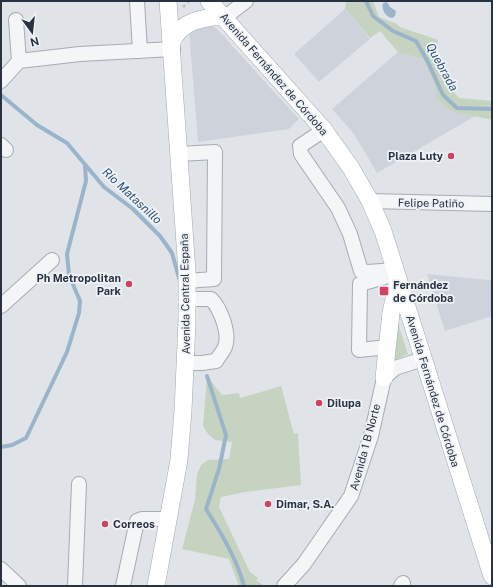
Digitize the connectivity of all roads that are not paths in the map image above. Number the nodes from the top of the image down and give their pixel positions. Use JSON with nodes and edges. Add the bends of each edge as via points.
{"nodes":[{"id":1,"x":137,"y":1,"type":"edge"},
{"id":2,"x":168,"y":1,"type":"edge"},
{"id":3,"x":208,"y":1,"type":"edge"},
{"id":4,"x":246,"y":1,"type":"edge"},
{"id":5,"x":223,"y":17,"type":"junction"},
{"id":6,"x":16,"y":20,"type":"dead end"},
{"id":7,"x":172,"y":46,"type":"junction"},
{"id":8,"x":140,"y":51,"type":"junction"},
{"id":9,"x":14,"y":65,"type":"junction"},
{"id":10,"x":1,"y":80,"type":"edge"},
{"id":11,"x":324,"y":130,"type":"junction"},
{"id":12,"x":179,"y":154,"type":"junction"},
{"id":13,"x":370,"y":201,"type":"junction"},
{"id":14,"x":492,"y":204,"type":"edge"},
{"id":15,"x":52,"y":260,"type":"dead end"},
{"id":16,"x":397,"y":274,"type":"junction"},
{"id":17,"x":187,"y":281,"type":"junction"},
{"id":18,"x":187,"y":299,"type":"junction"},
{"id":19,"x":1,"y":306,"type":"edge"},
{"id":20,"x":388,"y":347,"type":"junction"},
{"id":21,"x":423,"y":359,"type":"junction"},
{"id":22,"x":186,"y":363,"type":"junction"},
{"id":23,"x":384,"y":378,"type":"junction"},
{"id":24,"x":79,"y":484,"type":"dead end"},
{"id":25,"x":169,"y":519,"type":"junction"},
{"id":26,"x":1,"y":569,"type":"edge"},
{"id":27,"x":492,"y":576,"type":"edge"},
{"id":28,"x":157,"y":585,"type":"edge"},
{"id":29,"x":19,"y":586,"type":"edge"},
{"id":30,"x":75,"y":586,"type":"edge"},
{"id":31,"x":123,"y":586,"type":"edge"},
{"id":32,"x":284,"y":586,"type":"edge"}],
"edges":[{"from":1,"to":8,"type":"street"},
{"from":2,"to":7,"type":"main road","name":"Avenida Central España"},
{"from":3,"to":5,"type":"main road","name":"Avenida Fernández de Córdoba"},
{"from":4,"to":5,"type":"street"},
{"from":5,"to":7,"type":"main road","via":[[201,19],[185,26],[176,33]]},
{"from":5,"to":11,"type":"main road","name":"Avenida Fernández de Córdoba"},
{"from":6,"to":9,"type":"street"},
{"from":7,"to":8,"type":"street"},
{"from":7,"to":12,"type":"main road","name":"Avenida Central España"},
{"from":8,"to":9,"type":"street","via":[[80,54]]},
{"from":9,"to":10,"type":"street"},
{"from":11,"to":13,"type":"main road","name":"Avenida Fernández de Córdoba"},
{"from":11,"to":16,"type":"street","via":[[300,146],[301,154],[338,208],[350,234],[361,271]]},
{"from":12,"to":17,"type":"main road","name":"Avenida Central España"},
{"from":12,"to":17,"type":"street","via":[[215,152],[214,278]]},
{"from":13,"to":14,"type":"street","name":"Felipe Patiño"},
{"from":13,"to":16,"type":"main road","name":"Avenida Fernández de Córdoba"},
{"from":15,"to":19,"type":"street"},
{"from":16,"to":20,"type":"main road"},
{"from":16,"to":20,"type":"street","via":[[360,284],[359,350]]},
{"from":16,"to":21,"type":"main road","name":"Avenida Fernández de Córdoba"},
{"from":17,"to":18,"type":"main road","name":"Avenida Central España"},
{"from":18,"to":22,"type":"main road","name":"Avenida Central España"},
{"from":18,"to":22,"type":"street","via":[[211,299],[219,307],[224,326],[225,347],[216,361]]},
{"from":20,"to":23,"type":"main road"},
{"from":21,"to":23,"type":"street","via":[[395,368]]},
{"from":21,"to":27,"type":"main road","name":"Avenida Fernández de Córdoba"},
{"from":22,"to":25,"type":"main road","name":"Avenida Central España","via":[[179,460]]},
{"from":23,"to":32,"type":"street","name":"Avenida 1 B Norte","via":[[371,436],[351,496],[304,564]]},
{"from":24,"to":30,"type":"street"},
{"from":25,"to":28,"type":"main road","name":"Avenida Central España"},
{"from":25,"to":31,"type":"street","via":[[138,521]]},
{"from":26,"to":29,"type":"street"}]}
